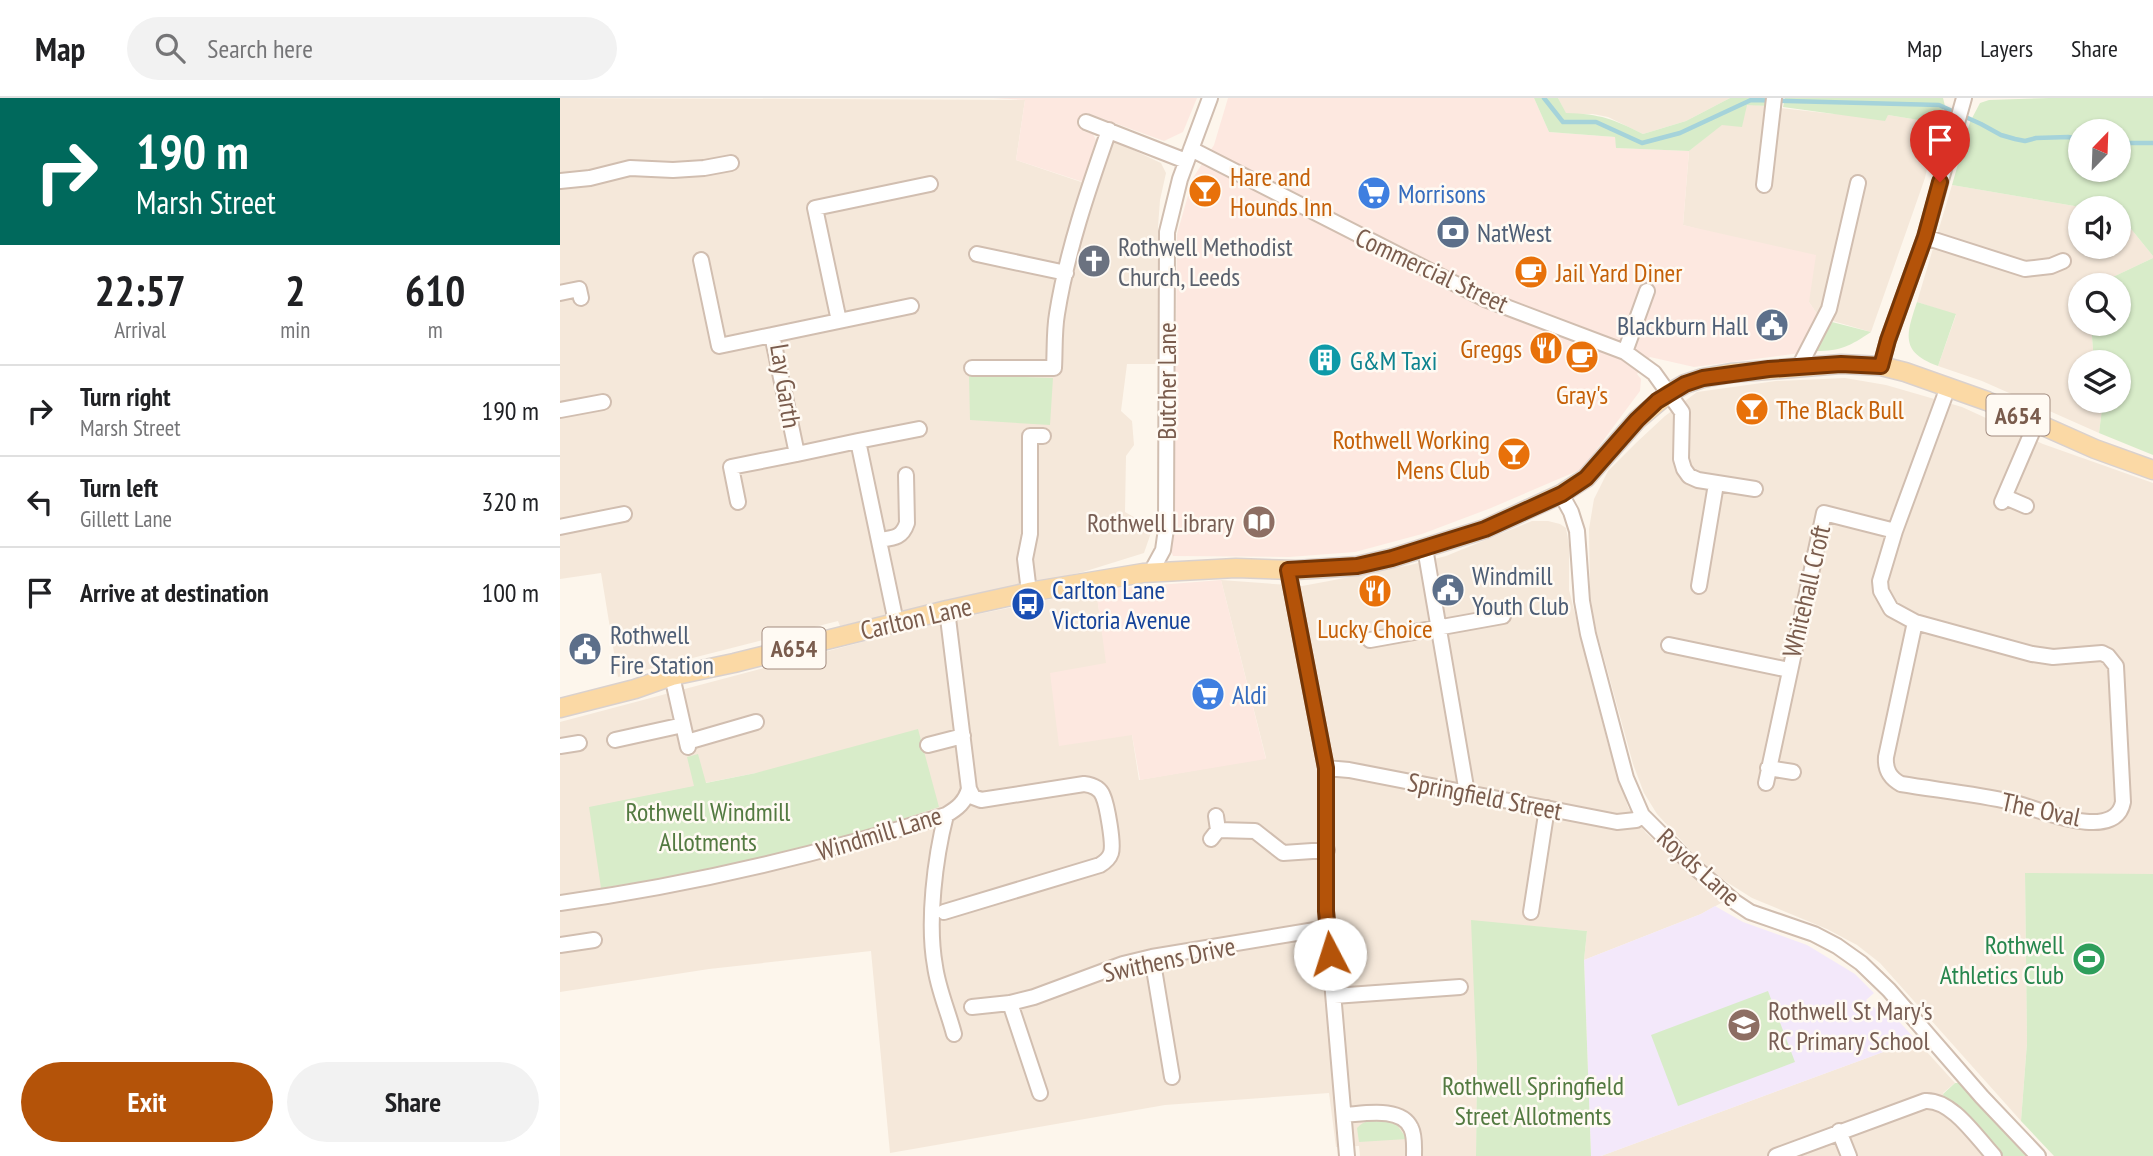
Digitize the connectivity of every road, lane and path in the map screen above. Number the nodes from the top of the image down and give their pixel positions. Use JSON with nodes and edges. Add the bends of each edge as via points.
{"nodes":[{"id":1,"x":1210,"y":98,"type":"edge"},
{"id":2,"x":1963,"y":101,"type":"edge"},
{"id":3,"x":1774,"y":102,"type":"edge"},
{"id":4,"x":1086,"y":122,"type":"dead end"},
{"id":5,"x":1109,"y":131,"type":"junction"},
{"id":6,"x":1188,"y":155,"type":"junction"},
{"id":7,"x":724,"y":168,"type":"dead end"},
{"id":8,"x":560,"y":181,"type":"edge"},
{"id":9,"x":1858,"y":183,"type":"dead end"},
{"id":10,"x":930,"y":184,"type":"dead end"},
{"id":11,"x":1764,"y":185,"type":"dead end"},
{"id":12,"x":1925,"y":237,"type":"junction"},
{"id":13,"x":977,"y":254,"type":"dead end"},
{"id":14,"x":701,"y":260,"type":"dead end"},
{"id":15,"x":2064,"y":261,"type":"dead end"},
{"id":16,"x":1066,"y":273,"type":"junction"},
{"id":17,"x":1647,"y":291,"type":"dead end"},
{"id":18,"x":560,"y":293,"type":"edge"},
{"id":19,"x":581,"y":298,"type":"dead end"},
{"id":20,"x":911,"y":306,"type":"dead end"},
{"id":21,"x":839,"y":321,"type":"junction"},
{"id":22,"x":772,"y":335,"type":"junction"},
{"id":23,"x":1625,"y":352,"type":"junction"},
{"id":24,"x":1799,"y":366,"type":"junction"},
{"id":25,"x":1881,"y":366,"type":"junction"},
{"id":26,"x":972,"y":368,"type":"dead end"},
{"id":27,"x":1948,"y":387,"type":"junction"},
{"id":28,"x":1669,"y":393,"type":"junction"},
{"id":29,"x":603,"y":402,"type":"dead end"},
{"id":30,"x":560,"y":410,"type":"edge"},
{"id":31,"x":2036,"y":423,"type":"junction"},
{"id":32,"x":919,"y":429,"type":"dead end"},
{"id":33,"x":1043,"y":436,"type":"dead end"},
{"id":34,"x":858,"y":441,"type":"junction"},
{"id":35,"x":797,"y":454,"type":"junction"},
{"id":36,"x":2153,"y":470,"type":"edge"},
{"id":37,"x":906,"y":472,"type":"dead end"},
{"id":38,"x":1716,"y":484,"type":"junction"},
{"id":39,"x":1755,"y":489,"type":"dead end"},
{"id":40,"x":1562,"y":494,"type":"junction"},
{"id":41,"x":738,"y":502,"type":"dead end"},
{"id":42,"x":2026,"y":506,"type":"dead end"},
{"id":43,"x":624,"y":514,"type":"dead end"},
{"id":44,"x":560,"y":527,"type":"edge"},
{"id":45,"x":1895,"y":531,"type":"junction"},
{"id":46,"x":879,"y":540,"type":"junction"},
{"id":47,"x":1425,"y":548,"type":"junction"},
{"id":48,"x":1288,"y":570,"type":"junction"},
{"id":49,"x":1151,"y":572,"type":"junction"},
{"id":50,"x":1699,"y":586,"type":"dead end"},
{"id":51,"x":1029,"y":592,"type":"junction"},
{"id":52,"x":947,"y":610,"type":"junction"},
{"id":53,"x":1503,"y":616,"type":"dead end"},
{"id":54,"x":1915,"y":621,"type":"junction"},
{"id":55,"x":896,"y":622,"type":"junction"},
{"id":56,"x":1438,"y":628,"type":"junction"},
{"id":57,"x":1370,"y":640,"type":"dead end"},
{"id":58,"x":1669,"y":645,"type":"dead end"},
{"id":59,"x":1788,"y":670,"type":"junction"},
{"id":60,"x":672,"y":676,"type":"junction"},
{"id":61,"x":560,"y":708,"type":"edge"},
{"id":62,"x":756,"y":722,"type":"dead end"},
{"id":63,"x":683,"y":725,"type":"junction"},
{"id":64,"x":962,"y":736,"type":"junction"},
{"id":65,"x":615,"y":740,"type":"dead end"},
{"id":66,"x":579,"y":743,"type":"dead end"},
{"id":67,"x":928,"y":745,"type":"dead end"},
{"id":68,"x":560,"y":746,"type":"edge"},
{"id":69,"x":1326,"y":768,"type":"junction"},
{"id":70,"x":1793,"y":772,"type":"dead end"},
{"id":71,"x":1073,"y":786,"type":"junction"},
{"id":72,"x":969,"y":789,"type":"junction"},
{"id":73,"x":1467,"y":793,"type":"junction"},
{"id":74,"x":1074,"y":803,"type":"dead end"},
{"id":75,"x":1547,"y":808,"type":"junction"},
{"id":76,"x":946,"y":815,"type":"junction"},
{"id":77,"x":1642,"y":815,"type":"junction"},
{"id":78,"x":1215,"y":828,"type":"dead end"},
{"id":79,"x":1327,"y":849,"type":"junction"},
{"id":80,"x":560,"y":903,"type":"edge"},
{"id":81,"x":944,"y":912,"type":"dead end"},
{"id":82,"x":1531,"y":912,"type":"dead end"},
{"id":83,"x":1327,"y":928,"type":"junction"},
{"id":84,"x":594,"y":940,"type":"dead end"},
{"id":85,"x":560,"y":945,"type":"edge"},
{"id":86,"x":1152,"y":957,"type":"junction"},
{"id":87,"x":1460,"y":987,"type":"dead end"},
{"id":88,"x":1334,"y":996,"type":"junction"},
{"id":89,"x":1010,"y":1003,"type":"junction"},
{"id":90,"x":972,"y":1007,"type":"dead end"},
{"id":91,"x":954,"y":1034,"type":"dead end"},
{"id":92,"x":1172,"y":1077,"type":"dead end"},
{"id":93,"x":1040,"y":1093,"type":"dead end"},
{"id":94,"x":1344,"y":1115,"type":"junction"},
{"id":95,"x":1839,"y":1131,"type":"junction"},
{"id":96,"x":1347,"y":1156,"type":"edge"},
{"id":97,"x":1414,"y":1156,"type":"edge"},
{"id":98,"x":1776,"y":1156,"type":"edge"},
{"id":99,"x":1849,"y":1156,"type":"edge"},
{"id":100,"x":1994,"y":1156,"type":"edge"},
{"id":101,"x":2038,"y":1156,"type":"edge"}],
"edges":[{"from":1,"to":6,"type":"street","name":"Butcher Lane"},
{"from":2,"to":12,"type":"street"},
{"from":3,"to":11,"type":"street"},
{"from":4,"to":5,"type":"street","name":"Commercial Street"},
{"from":5,"to":6,"type":"street","name":"Commercial Street"},
{"from":5,"to":16,"type":"street"},
{"from":6,"to":23,"type":"street","name":"Commercial Street","via":[[1485,299]]},
{"from":6,"to":49,"type":"street","name":"Butcher Lane","via":[[1167,232],[1166,528],[1163,550]]},
{"from":7,"to":8,"type":"street","via":[[630,168]]},
{"from":9,"to":24,"type":"street","via":[[1829,309]]},
{"from":10,"to":21,"type":"street","via":[[815,208]]},
{"from":12,"to":15,"type":"street","via":[[2025,269]]},
{"from":12,"to":25,"type":"street"},
{"from":13,"to":16,"type":"street"},
{"from":14,"to":22,"type":"street","via":[[719,346]]},
{"from":16,"to":26,"type":"street","via":[[1057,315],[1054,368]]},
{"from":17,"to":23,"type":"street"},
{"from":18,"to":19,"type":"street","via":[[579,289]]},
{"from":20,"to":21,"type":"street","name":"Lay Garth"},
{"from":21,"to":22,"type":"street","name":"Lay Garth"},
{"from":22,"to":35,"type":"street","name":"Lay Garth"},
{"from":23,"to":28,"type":"street","name":"Commercial Street","via":[[1654,373]]},
{"from":24,"to":25,"type":"main road","number":"A654"},
{"from":24,"to":28,"type":"main road","number":"A654","via":[[1703,378]]},
{"from":25,"to":27,"type":"main road","number":"A654"},
{"from":27,"to":31,"type":"main road","number":"A654"},
{"from":27,"to":45,"type":"street","name":"The Oval"},
{"from":28,"to":38,"type":"street","name":"Commercial Street","via":[[1682,412],[1684,469],[1689,476]]},
{"from":28,"to":40,"type":"main road","number":"A654","via":[[1637,420],[1586,478]]},
{"from":29,"to":30,"type":"street"},
{"from":31,"to":36,"type":"main road","number":"A654"},
{"from":31,"to":42,"type":"street","via":[[2003,500]]},
{"from":32,"to":34,"type":"street","name":"Lay Garth"},
{"from":33,"to":51,"type":"street","via":[[1030,436],[1030,534],[1025,559]]},
{"from":34,"to":35,"type":"street","name":"Lay Garth"},
{"from":34,"to":46,"type":"street"},
{"from":35,"to":41,"type":"street","via":[[731,467]]},
{"from":37,"to":46,"type":"street","via":[[907,523],[897,538]]},
{"from":38,"to":39,"type":"street"},
{"from":38,"to":50,"type":"street"},
{"from":40,"to":47,"type":"main road","number":"A654","via":[[1485,529]]},
{"from":40,"to":77,"type":"street","name":"Royds Lane","via":[[1577,531],[1588,634],[1626,778]]},
{"from":43,"to":44,"type":"street"},
{"from":45,"to":54,"type":"street","name":"The Oval","via":[[1881,591],[1891,608]]},
{"from":45,"to":59,"type":"street","name":"Whitehall Croft","via":[[1826,505]]},
{"from":46,"to":55,"type":"street"},
{"from":47,"to":48,"type":"main road","number":"A654","via":[[1357,566]]},
{"from":47,"to":56,"type":"street"},
{"from":48,"to":49,"type":"main road","name":"Carlton Lane","number":"A654"},
{"from":48,"to":69,"type":"street"},
{"from":49,"to":51,"type":"main road","name":"Carlton Lane","number":"A654"},
{"from":51,"to":52,"type":"main road","name":"Carlton Lane","number":"A654"},
{"from":52,"to":55,"type":"main road","name":"Carlton Lane","number":"A654"},
{"from":52,"to":64,"type":"street","name":"Windmill Lane"},
{"from":53,"to":56,"type":"street"},
{"from":54,"to":54,"type":"street","name":"The Oval","via":[[2032,654],[2096,652],[2108,656],[2116,666],[2123,802],[2119,813],[2110,819],[2068,820],[2012,802],[1895,781],[1887,770],[1886,757]]},
{"from":55,"to":60,"type":"main road","name":"Carlton Lane","number":"A654"},
{"from":56,"to":57,"type":"street"},
{"from":56,"to":73,"type":"street"},
{"from":58,"to":59,"type":"street","name":"Whitehall Croft"},
{"from":59,"to":70,"type":"street","name":"Whitehall Croft","via":[[1767,776]]},
{"from":60,"to":61,"type":"main road","name":"Carlton Lane","number":"A654"},
{"from":60,"to":63,"type":"street"},
{"from":62,"to":63,"type":"street","via":[[687,744]]},
{"from":63,"to":65,"type":"street"},
{"from":64,"to":67,"type":"street"},
{"from":64,"to":72,"type":"street","name":"Windmill Lane"},
{"from":66,"to":68,"type":"street"},
{"from":69,"to":73,"type":"street","name":"Springfield Street"},
{"from":69,"to":79,"type":"street"},
{"from":71,"to":72,"type":"street","via":[[981,800]]},
{"from":71,"to":74,"type":"street"},
{"from":71,"to":81,"type":"street","via":[[1092,786],[1103,795],[1112,844],[1106,862],[960,899]]},
{"from":72,"to":76,"type":"street","name":"Windmill Lane","via":[[963,803]]},
{"from":73,"to":75,"type":"street","name":"Springfield Street"},
{"from":75,"to":77,"type":"street","name":"Springfield Street","via":[[1617,822]]},
{"from":75,"to":82,"type":"street"},
{"from":76,"to":80,"type":"street","name":"Windmill Lane","via":[[737,872]]},
{"from":76,"to":91,"type":"street","via":[[937,856],[933,940],[934,965]]},
{"from":77,"to":101,"type":"street","name":"Royds Lane","via":[[1735,902],[1750,912],[1814,934],[1861,964]]},
{"from":78,"to":79,"type":"street","via":[[1255,831],[1283,853]]},
{"from":79,"to":83,"type":"street"},
{"from":83,"to":86,"type":"street","name":"Swithens Drive"},
{"from":83,"to":88,"type":"street"},
{"from":84,"to":85,"type":"street"},
{"from":86,"to":89,"type":"street","name":"Swithens Drive"},
{"from":86,"to":92,"type":"street"},
{"from":87,"to":88,"type":"street"},
{"from":88,"to":94,"type":"street"},
{"from":89,"to":90,"type":"street","name":"Swithens Drive"},
{"from":89,"to":93,"type":"street"},
{"from":94,"to":96,"type":"street"},
{"from":94,"to":97,"type":"street","via":[[1402,1117],[1411,1128]]},
{"from":95,"to":98,"type":"street"},
{"from":95,"to":99,"type":"street"},
{"from":95,"to":100,"type":"street","via":[[1932,1100],[1949,1107]]}]}
